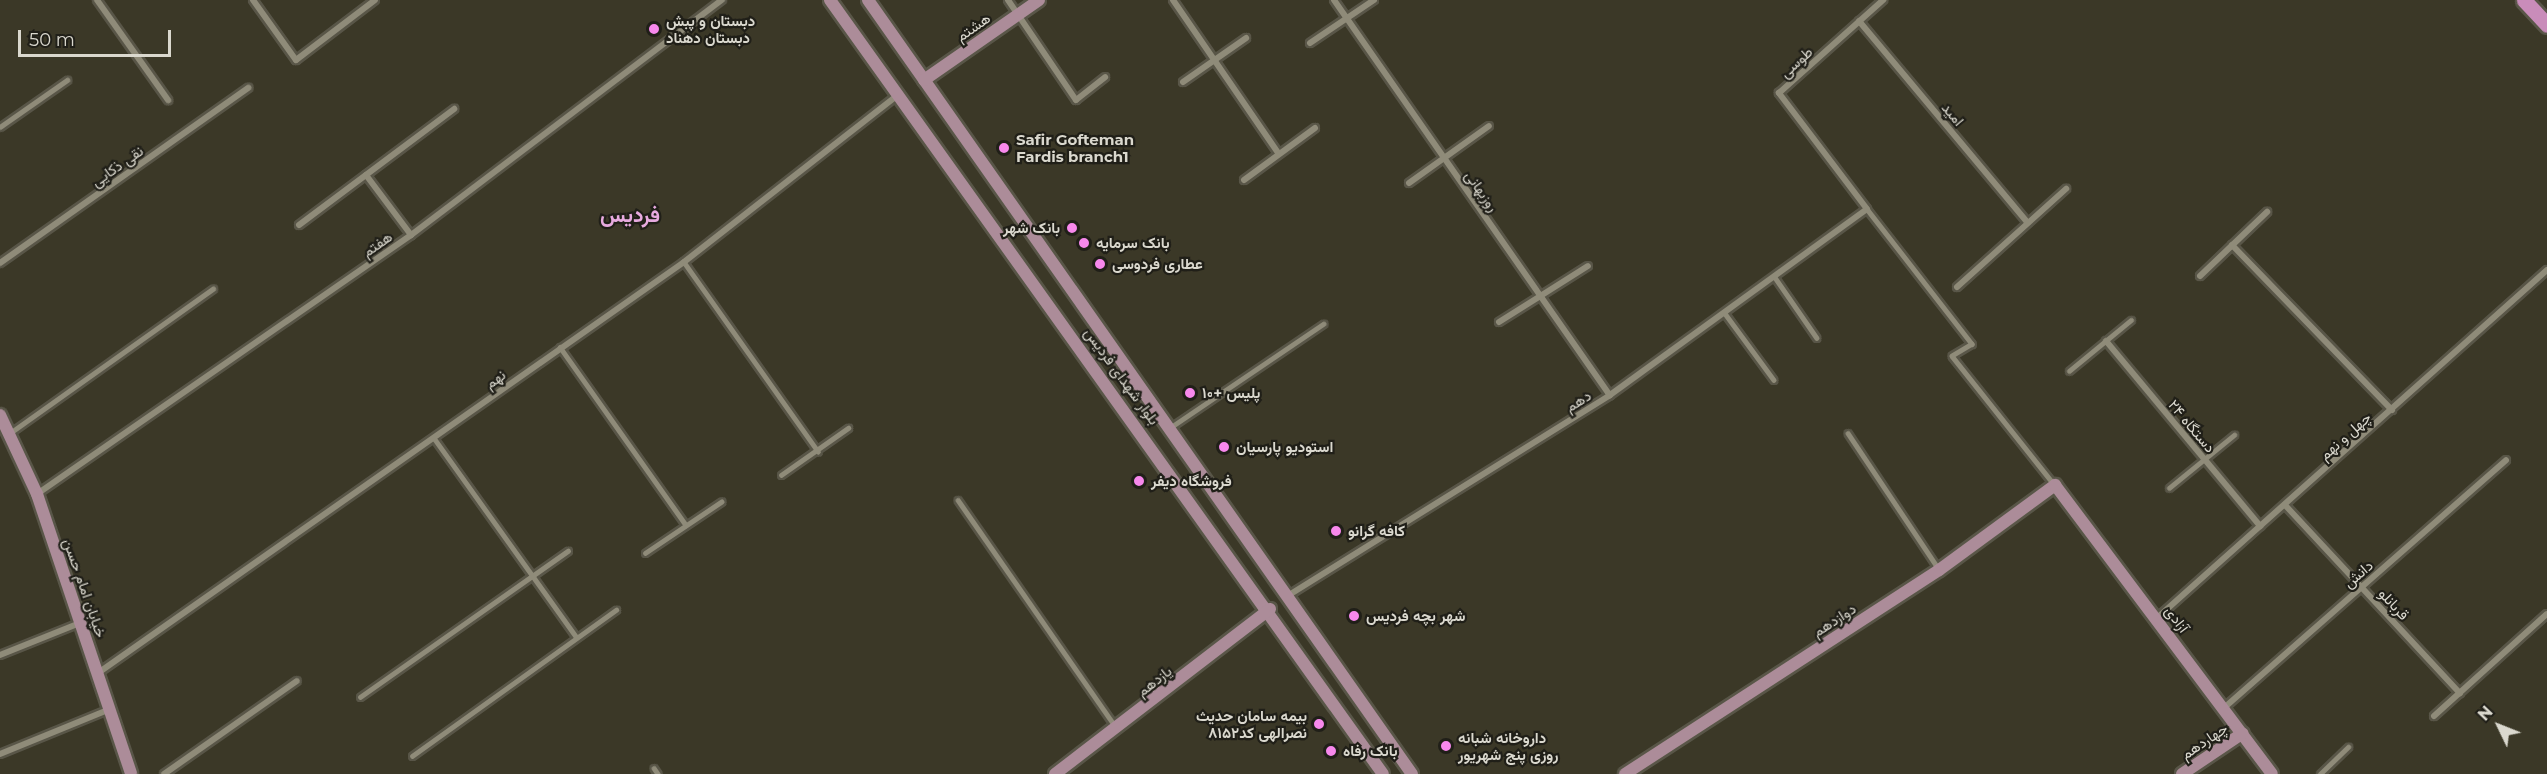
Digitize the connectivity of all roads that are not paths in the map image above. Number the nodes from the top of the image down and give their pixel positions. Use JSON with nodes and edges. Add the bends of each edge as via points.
{"nodes":[{"id":1,"x":97,"y":0,"type":"edge"},
{"id":2,"x":253,"y":0,"type":"edge"},
{"id":3,"x":375,"y":0,"type":"edge"},
{"id":4,"x":722,"y":0,"type":"edge"},
{"id":5,"x":830,"y":0,"type":"edge"},
{"id":6,"x":868,"y":0,"type":"edge"},
{"id":7,"x":1008,"y":0,"type":"edge"},
{"id":8,"x":1039,"y":0,"type":"edge"},
{"id":9,"x":1173,"y":0,"type":"edge"},
{"id":10,"x":1334,"y":0,"type":"edge"},
{"id":11,"x":1374,"y":0,"type":"edge"},
{"id":12,"x":1883,"y":0,"type":"edge"},
{"id":13,"x":2524,"y":0,"type":"edge"},
{"id":14,"x":1018,"y":14,"type":"junction"},
{"id":15,"x":1348,"y":19,"type":"junction"},
{"id":16,"x":1859,"y":21,"type":"junction"},
{"id":17,"x":2547,"y":25,"type":"edge"},
{"id":18,"x":1246,"y":38,"type":"dead end"},
{"id":19,"x":1310,"y":43,"type":"dead end"},
{"id":20,"x":1214,"y":60,"type":"junction"},
{"id":21,"x":1105,"y":77,"type":"dead end"},
{"id":22,"x":67,"y":80,"type":"dead end"},
{"id":23,"x":924,"y":80,"type":"junction"},
{"id":24,"x":1183,"y":82,"type":"dead end"},
{"id":25,"x":248,"y":88,"type":"dead end"},
{"id":26,"x":898,"y":95,"type":"junction"},
{"id":27,"x":168,"y":100,"type":"dead end"},
{"id":28,"x":454,"y":109,"type":"dead end"},
{"id":29,"x":1489,"y":126,"type":"dead end"},
{"id":30,"x":0,"y":127,"type":"edge"},
{"id":31,"x":1315,"y":128,"type":"dead end"},
{"id":32,"x":1278,"y":153,"type":"junction"},
{"id":33,"x":1444,"y":158,"type":"junction"},
{"id":34,"x":366,"y":175,"type":"junction"},
{"id":35,"x":1244,"y":180,"type":"dead end"},
{"id":36,"x":1409,"y":183,"type":"dead end"},
{"id":37,"x":2066,"y":189,"type":"dead end"},
{"id":38,"x":1867,"y":209,"type":"junction"},
{"id":39,"x":2267,"y":212,"type":"dead end"},
{"id":40,"x":2028,"y":223,"type":"junction"},
{"id":41,"x":299,"y":225,"type":"dead end"},
{"id":42,"x":411,"y":235,"type":"junction"},
{"id":43,"x":2232,"y":245,"type":"junction"},
{"id":44,"x":0,"y":262,"type":"edge"},
{"id":45,"x":684,"y":262,"type":"junction"},
{"id":46,"x":1588,"y":266,"type":"dead end"},
{"id":47,"x":2547,"y":270,"type":"edge"},
{"id":48,"x":1774,"y":276,"type":"junction"},
{"id":49,"x":2200,"y":276,"type":"dead end"},
{"id":50,"x":1958,"y":287,"type":"dead end"},
{"id":51,"x":213,"y":289,"type":"dead end"},
{"id":52,"x":1541,"y":296,"type":"junction"},
{"id":53,"x":1724,"y":312,"type":"junction"},
{"id":54,"x":2131,"y":320,"type":"dead end"},
{"id":55,"x":1499,"y":322,"type":"dead end"},
{"id":56,"x":1323,"y":324,"type":"dead end"},
{"id":57,"x":1817,"y":338,"type":"dead end"},
{"id":58,"x":2106,"y":341,"type":"junction"},
{"id":59,"x":560,"y":347,"type":"junction"},
{"id":60,"x":2069,"y":371,"type":"dead end"},
{"id":61,"x":1774,"y":380,"type":"dead end"},
{"id":62,"x":1610,"y":395,"type":"junction"},
{"id":63,"x":2392,"y":410,"type":"junction"},
{"id":64,"x":0,"y":415,"type":"edge"},
{"id":65,"x":1171,"y":427,"type":"junction"},
{"id":66,"x":848,"y":428,"type":"dead end"},
{"id":67,"x":1848,"y":433,"type":"dead end"},
{"id":68,"x":8,"y":435,"type":"junction"},
{"id":69,"x":2234,"y":435,"type":"dead end"},
{"id":70,"x":434,"y":438,"type":"junction"},
{"id":71,"x":818,"y":451,"type":"junction"},
{"id":72,"x":2204,"y":459,"type":"junction"},
{"id":73,"x":2506,"y":460,"type":"dead end"},
{"id":74,"x":781,"y":475,"type":"dead end"},
{"id":75,"x":2055,"y":485,"type":"junction"},
{"id":76,"x":2169,"y":488,"type":"dead end"},
{"id":77,"x":37,"y":494,"type":"junction"},
{"id":78,"x":958,"y":500,"type":"dead end"},
{"id":79,"x":721,"y":502,"type":"dead end"},
{"id":80,"x":2285,"y":505,"type":"junction"},
{"id":81,"x":686,"y":525,"type":"junction"},
{"id":82,"x":2260,"y":526,"type":"junction"},
{"id":83,"x":568,"y":551,"type":"dead end"},
{"id":84,"x":645,"y":553,"type":"dead end"},
{"id":85,"x":1939,"y":570,"type":"junction"},
{"id":86,"x":534,"y":572,"type":"junction"},
{"id":87,"x":2361,"y":587,"type":"junction"},
{"id":88,"x":1289,"y":595,"type":"junction"},
{"id":89,"x":1270,"y":609,"type":"junction"},
{"id":90,"x":616,"y":610,"type":"dead end"},
{"id":91,"x":2547,"y":614,"type":"edge"},
{"id":92,"x":2157,"y":618,"type":"junction"},
{"id":93,"x":81,"y":623,"type":"junction"},
{"id":94,"x":576,"y":636,"type":"junction"},
{"id":95,"x":0,"y":655,"type":"edge"},
{"id":96,"x":98,"y":673,"type":"junction"},
{"id":97,"x":297,"y":681,"type":"dead end"},
{"id":98,"x":2460,"y":693,"type":"junction"},
{"id":99,"x":360,"y":697,"type":"dead end"},
{"id":100,"x":2226,"y":707,"type":"junction"},
{"id":101,"x":110,"y":709,"type":"junction"},
{"id":102,"x":2434,"y":716,"type":"dead end"},
{"id":103,"x":1117,"y":729,"type":"junction"},
{"id":104,"x":2243,"y":734,"type":"junction"},
{"id":105,"x":2348,"y":747,"type":"dead end"},
{"id":106,"x":0,"y":754,"type":"edge"},
{"id":107,"x":412,"y":756,"type":"dead end"},
{"id":108,"x":654,"y":768,"type":"dead end"},
{"id":109,"x":132,"y":774,"type":"edge"},
{"id":110,"x":164,"y":774,"type":"edge"},
{"id":111,"x":658,"y":774,"type":"edge"},
{"id":112,"x":1054,"y":774,"type":"edge"},
{"id":113,"x":1383,"y":774,"type":"edge"},
{"id":114,"x":1412,"y":774,"type":"edge"},
{"id":115,"x":1625,"y":774,"type":"edge"},
{"id":116,"x":2182,"y":774,"type":"edge"},
{"id":117,"x":2272,"y":774,"type":"edge"},
{"id":118,"x":2320,"y":774,"type":"edge"}],
"edges":[{"from":1,"to":27,"type":"street"},
{"from":2,"to":3,"type":"street","via":[[296,60]]},
{"from":4,"to":42,"type":"street","name":"هفتم"},
{"from":5,"to":26,"type":"main road","name":"بلوار شهدای فردیس"},
{"from":6,"to":23,"type":"main road","name":"بلوار شهدای فردیس"},
{"from":7,"to":14,"type":"street"},
{"from":8,"to":14,"type":"main road","name":"هشتم"},
{"from":9,"to":20,"type":"street"},
{"from":10,"to":15,"type":"street","name":"روزبهانی"},
{"from":11,"to":15,"type":"street"},
{"from":12,"to":16,"type":"street","name":"طوسی"},
{"from":13,"to":17,"type":"main road"},
{"from":14,"to":21,"type":"street","via":[[1076,100]]},
{"from":14,"to":23,"type":"main road","name":"هشتم"},
{"from":15,"to":19,"type":"street"},
{"from":15,"to":33,"type":"street","name":"روزبهانی"},
{"from":16,"to":38,"type":"street","name":"طوسی","via":[[1779,93]]},
{"from":16,"to":40,"type":"street","name":"امید"},
{"from":18,"to":20,"type":"street"},
{"from":20,"to":24,"type":"street"},
{"from":20,"to":32,"type":"street"},
{"from":22,"to":30,"type":"lane"},
{"from":23,"to":65,"type":"main road","name":"بلوار شهدای فردیس"},
{"from":25,"to":44,"type":"street","name":"نقی ذکایی"},
{"from":26,"to":45,"type":"street","name":"نهم"},
{"from":26,"to":89,"type":"main road","name":"بلوار شهدای فردیس"},
{"from":28,"to":34,"type":"street"},
{"from":29,"to":33,"type":"street"},
{"from":31,"to":32,"type":"street"},
{"from":32,"to":35,"type":"street"},
{"from":33,"to":36,"type":"street"},
{"from":33,"to":52,"type":"street","name":"روزبهانی"},
{"from":34,"to":41,"type":"street"},
{"from":34,"to":42,"type":"street"},
{"from":37,"to":40,"type":"street"},
{"from":38,"to":48,"type":"street","name":"دهم"},
{"from":38,"to":75,"type":"lane","via":[[1972,344],[1953,356]]},
{"from":39,"to":43,"type":"street"},
{"from":40,"to":50,"type":"street"},
{"from":42,"to":77,"type":"street","name":"هفتم"},
{"from":43,"to":49,"type":"street"},
{"from":43,"to":63,"type":"street"},
{"from":45,"to":59,"type":"street","name":"نهم"},
{"from":45,"to":71,"type":"lane"},
{"from":46,"to":52,"type":"street"},
{"from":47,"to":63,"type":"street","name":"چهل و نهم"},
{"from":48,"to":53,"type":"street","name":"دهم"},
{"from":48,"to":57,"type":"lane"},
{"from":51,"to":68,"type":"lane"},
{"from":52,"to":55,"type":"street"},
{"from":52,"to":62,"type":"street","name":"روزبهانی"},
{"from":53,"to":61,"type":"lane"},
{"from":53,"to":62,"type":"street","name":"دهم"},
{"from":54,"to":58,"type":"lane"},
{"from":56,"to":65,"type":"lane"},
{"from":58,"to":60,"type":"lane"},
{"from":58,"to":72,"type":"street","name":"۲۴ دستگاه"},
{"from":59,"to":70,"type":"street","name":"نهم"},
{"from":59,"to":81,"type":"lane"},
{"from":62,"to":88,"type":"street","name":"دهم"},
{"from":63,"to":80,"type":"street","name":"چهل و نهم"},
{"from":64,"to":68,"type":"main road","name":"خیابان امام حسن"},
{"from":65,"to":88,"type":"main road","name":"بلوار شهدای فردیس"},
{"from":66,"to":71,"type":"lane"},
{"from":67,"to":85,"type":"lane"},
{"from":68,"to":77,"type":"main road","name":"خیابان امام حسن"},
{"from":69,"to":72,"type":"lane"},
{"from":70,"to":86,"type":"lane"},
{"from":70,"to":96,"type":"street","name":"نهم"},
{"from":71,"to":74,"type":"lane"},
{"from":72,"to":76,"type":"lane"},
{"from":72,"to":82,"type":"street","name":"۲۴ دستگاه"},
{"from":73,"to":87,"type":"street","name":"دانش"},
{"from":75,"to":85,"type":"main road","name":"دوازدهم"},
{"from":75,"to":92,"type":"main road","name":"آزادی"},
{"from":77,"to":93,"type":"main road","name":"خیابان امام حسن"},
{"from":78,"to":103,"type":"lane"},
{"from":79,"to":81,"type":"lane"},
{"from":80,"to":82,"type":"street","name":"چهل و نهم"},
{"from":80,"to":87,"type":"street","name":"قربانلو"},
{"from":81,"to":84,"type":"lane"},
{"from":82,"to":92,"type":"street","name":"چهل و نهم"},
{"from":83,"to":86,"type":"lane"},
{"from":85,"to":115,"type":"main road","name":"دوازدهم"},
{"from":86,"to":94,"type":"lane"},
{"from":86,"to":99,"type":"lane"},
{"from":87,"to":98,"type":"street","name":"قربانلو"},
{"from":87,"to":100,"type":"street","name":"دانش"},
{"from":88,"to":114,"type":"main road","name":"بلوار شهدای فردیس"},
{"from":89,"to":103,"type":"main road","name":"یازدهم"},
{"from":89,"to":113,"type":"main road","name":"بلوار شهدای فردیس"},
{"from":90,"to":94,"type":"lane"},
{"from":91,"to":98,"type":"street"},
{"from":92,"to":100,"type":"main road","name":"آزادی"},
{"from":93,"to":95,"type":"street"},
{"from":93,"to":96,"type":"main road","name":"خیابان امام حسن"},
{"from":94,"to":107,"type":"lane"},
{"from":96,"to":101,"type":"main road","name":"خیابان امام حسن"},
{"from":97,"to":110,"type":"street"},
{"from":98,"to":102,"type":"street"},
{"from":100,"to":104,"type":"main road","name":"آزادی"},
{"from":101,"to":106,"type":"street"},
{"from":101,"to":109,"type":"main road","name":"خیابان امام حسن"},
{"from":103,"to":112,"type":"main road","name":"یازدهم"},
{"from":104,"to":116,"type":"main road","name":"چهاردهم"},
{"from":104,"to":117,"type":"main road","name":"آزادی"},
{"from":105,"to":118,"type":"lane"},
{"from":108,"to":111,"type":"lane"}]}
